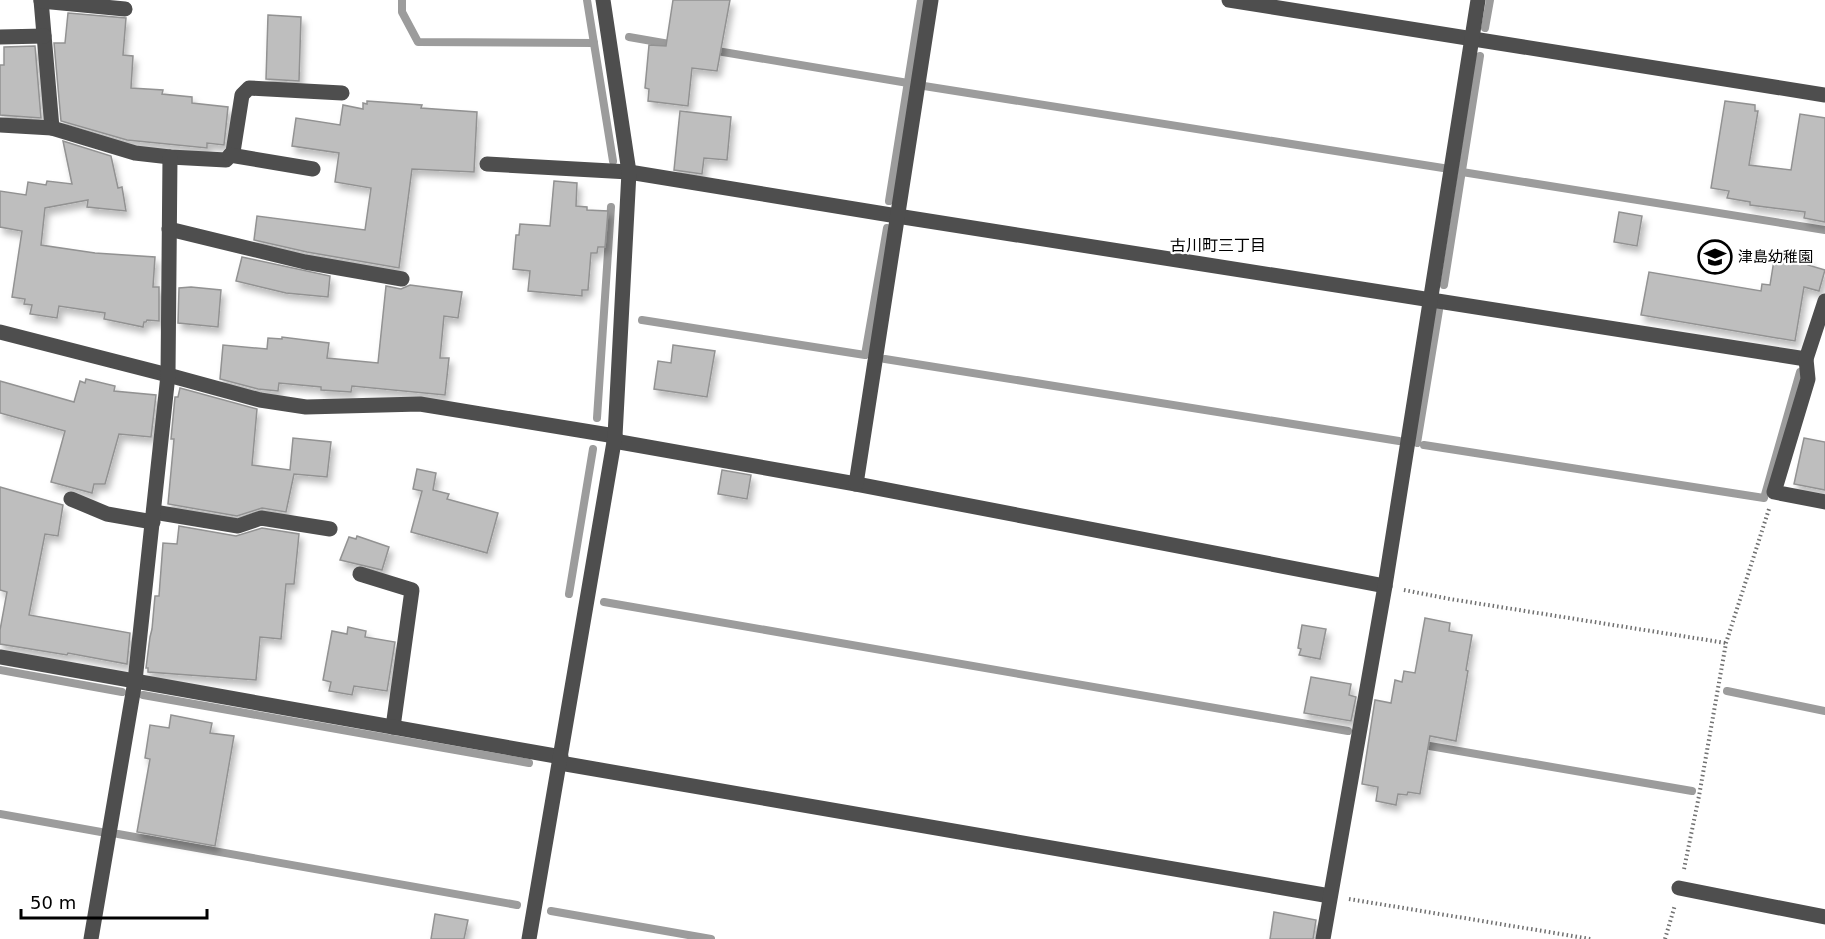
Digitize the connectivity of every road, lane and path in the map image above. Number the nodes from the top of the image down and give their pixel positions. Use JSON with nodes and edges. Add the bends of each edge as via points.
{"nodes":[{"id":1,"x":41,"y":0,"type":"edge"},
{"id":2,"x":603,"y":0,"type":"edge"},
{"id":3,"x":931,"y":0,"type":"edge"},
{"id":4,"x":1229,"y":0,"type":"edge"},
{"id":5,"x":1478,"y":0,"type":"edge"},
{"id":6,"x":125,"y":9,"type":"dead end"},
{"id":7,"x":44,"y":36,"type":"junction"},
{"id":8,"x":0,"y":37,"type":"edge"},
{"id":9,"x":1472,"y":39,"type":"junction"},
{"id":10,"x":342,"y":93,"type":"dead end"},
{"id":11,"x":1825,"y":95,"type":"edge"},
{"id":12,"x":0,"y":125,"type":"edge"},
{"id":13,"x":52,"y":128,"type":"junction"},
{"id":14,"x":230,"y":155,"type":"junction"},
{"id":15,"x":170,"y":157,"type":"junction"},
{"id":16,"x":487,"y":164,"type":"dead end"},
{"id":17,"x":313,"y":169,"type":"dead end"},
{"id":18,"x":629,"y":172,"type":"junction"},
{"id":19,"x":897,"y":216,"type":"junction"},
{"id":20,"x":169,"y":229,"type":"junction"},
{"id":21,"x":402,"y":279,"type":"dead end"},
{"id":22,"x":1430,"y":300,"type":"junction"},
{"id":23,"x":1825,"y":301,"type":"edge"},
{"id":24,"x":0,"y":332,"type":"edge"},
{"id":25,"x":1806,"y":359,"type":"junction"},
{"id":26,"x":168,"y":375,"type":"junction"},
{"id":27,"x":614,"y":439,"type":"junction"},
{"id":28,"x":856,"y":484,"type":"junction"},
{"id":29,"x":1774,"y":492,"type":"junction"},
{"id":30,"x":71,"y":500,"type":"dead end"},
{"id":31,"x":1825,"y":501,"type":"edge"},
{"id":32,"x":153,"y":517,"type":"junction"},
{"id":33,"x":330,"y":529,"type":"dead end"},
{"id":34,"x":360,"y":574,"type":"dead end"},
{"id":35,"x":1385,"y":585,"type":"junction"},
{"id":36,"x":1726,"y":643,"type":"junction"},
{"id":37,"x":0,"y":657,"type":"edge"},
{"id":38,"x":135,"y":681,"type":"junction"},
{"id":39,"x":393,"y":726,"type":"junction"},
{"id":40,"x":561,"y":760,"type":"junction"},
{"id":41,"x":1679,"y":888,"type":"junction"},
{"id":42,"x":1330,"y":896,"type":"junction"},
{"id":43,"x":1825,"y":917,"type":"edge"},
{"id":44,"x":92,"y":939,"type":"edge"},
{"id":45,"x":529,"y":939,"type":"edge"},
{"id":46,"x":1323,"y":939,"type":"edge"},
{"id":47,"x":1591,"y":939,"type":"edge"},
{"id":48,"x":1665,"y":939,"type":"edge"}],
"edges":[{"from":1,"to":6,"type":"street"},
{"from":1,"to":7,"type":"street"},
{"from":2,"to":18,"type":"street"},
{"from":3,"to":19,"type":"street"},
{"from":4,"to":9,"type":"street"},
{"from":5,"to":9,"type":"street"},
{"from":7,"to":8,"type":"street"},
{"from":7,"to":13,"type":"street"},
{"from":9,"to":11,"type":"street"},
{"from":9,"to":22,"type":"street"},
{"from":10,"to":14,"type":"street","via":[[249,87],[242,95]]},
{"from":12,"to":13,"type":"street"},
{"from":13,"to":15,"type":"street","via":[[135,153]]},
{"from":14,"to":15,"type":"street","via":[[226,160]]},
{"from":14,"to":17,"type":"street"},
{"from":15,"to":20,"type":"street"},
{"from":16,"to":18,"type":"street"},
{"from":18,"to":19,"type":"street"},
{"from":18,"to":27,"type":"street"},
{"from":19,"to":22,"type":"street"},
{"from":19,"to":28,"type":"street"},
{"from":20,"to":21,"type":"street","via":[[304,262]]},
{"from":20,"to":26,"type":"street"},
{"from":22,"to":25,"type":"street"},
{"from":22,"to":35,"type":"street"},
{"from":23,"to":25,"type":"street"},
{"from":24,"to":26,"type":"street"},
{"from":25,"to":29,"type":"street","via":[[1808,379]]},
{"from":26,"to":27,"type":"street","via":[[260,400],[306,407],[420,404]]},
{"from":26,"to":32,"type":"street"},
{"from":27,"to":28,"type":"street"},
{"from":27,"to":40,"type":"street"},
{"from":28,"to":35,"type":"street"},
{"from":29,"to":31,"type":"street"},
{"from":29,"to":36,"type":"path"},
{"from":30,"to":32,"type":"street","via":[[107,514]]},
{"from":32,"to":33,"type":"street","via":[[238,526],[261,518]]},
{"from":32,"to":38,"type":"street"},
{"from":34,"to":39,"type":"street","via":[[412,590]]},
{"from":35,"to":36,"type":"path"},
{"from":35,"to":42,"type":"street"},
{"from":36,"to":41,"type":"path"},
{"from":37,"to":38,"type":"street"},
{"from":38,"to":39,"type":"street"},
{"from":38,"to":44,"type":"street"},
{"from":39,"to":40,"type":"street"},
{"from":40,"to":42,"type":"street"},
{"from":40,"to":45,"type":"street"},
{"from":41,"to":43,"type":"street"},
{"from":41,"to":48,"type":"path"},
{"from":42,"to":46,"type":"street"},
{"from":42,"to":47,"type":"path"}]}
